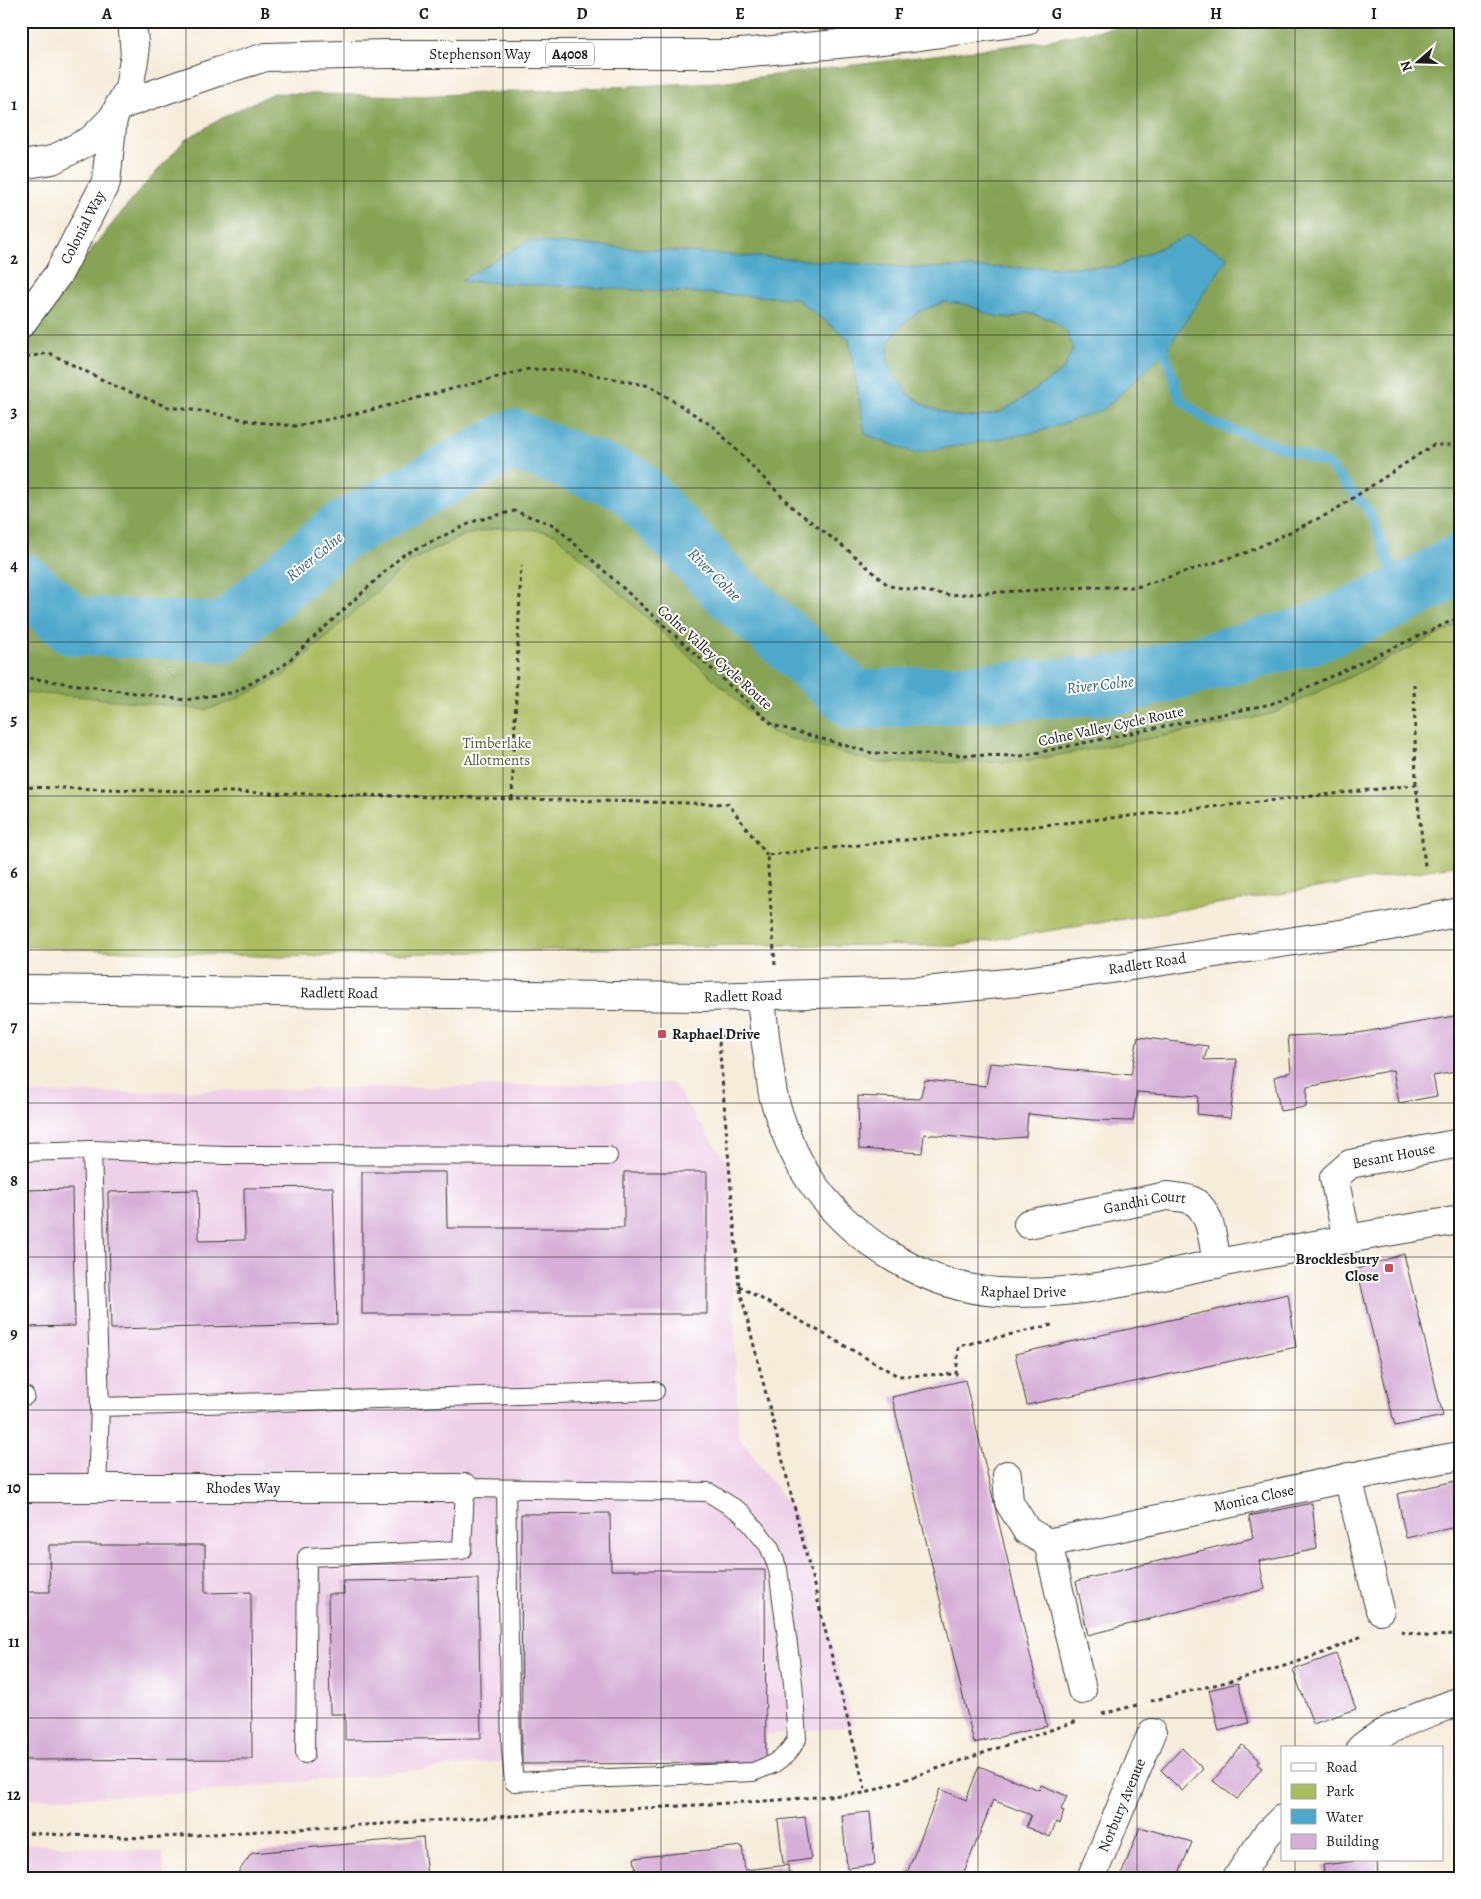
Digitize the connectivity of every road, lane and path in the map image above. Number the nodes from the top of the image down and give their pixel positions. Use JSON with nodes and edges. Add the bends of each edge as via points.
{"nodes":[{"id":1,"x":132,"y":21,"type":"edge"},
{"id":2,"x":1026,"y":21,"type":"edge"},
{"id":3,"x":116,"y":112,"type":"junction"},
{"id":4,"x":21,"y":164,"type":"edge"},
{"id":5,"x":21,"y":324,"type":"edge"},
{"id":6,"x":21,"y":364,"type":"edge"},
{"id":7,"x":1460,"y":446,"type":"edge"},
{"id":8,"x":521,"y":566,"type":"dead end"},
{"id":9,"x":1460,"y":617,"type":"edge"},
{"id":10,"x":21,"y":677,"type":"edge"},
{"id":11,"x":1414,"y":684,"type":"dead end"},
{"id":12,"x":1416,"y":785,"type":"junction"},
{"id":13,"x":21,"y":787,"type":"edge"},
{"id":14,"x":512,"y":799,"type":"junction"},
{"id":15,"x":767,"y":855,"type":"junction"},
{"id":16,"x":1425,"y":866,"type":"dead end"},
{"id":17,"x":1460,"y":912,"type":"edge"},
{"id":18,"x":21,"y":989,"type":"edge"},
{"id":19,"x":769,"y":996,"type":"junction"},
{"id":20,"x":723,"y":1035,"type":"dead end"},
{"id":21,"x":1460,"y":1143,"type":"edge"},
{"id":22,"x":92,"y":1150,"type":"junction"},
{"id":23,"x":21,"y":1152,"type":"edge"},
{"id":24,"x":608,"y":1156,"type":"dead end"},
{"id":25,"x":1460,"y":1220,"type":"edge"},
{"id":26,"x":1028,"y":1224,"type":"dead end"},
{"id":27,"x":1347,"y":1239,"type":"junction"},
{"id":28,"x":1217,"y":1264,"type":"junction"},
{"id":29,"x":656,"y":1391,"type":"dead end"},
{"id":30,"x":100,"y":1407,"type":"junction"},
{"id":31,"x":1460,"y":1456,"type":"edge"},
{"id":32,"x":1007,"y":1475,"type":"dead end"},
{"id":33,"x":1348,"y":1478,"type":"junction"},
{"id":34,"x":21,"y":1488,"type":"edge"},
{"id":35,"x":465,"y":1488,"type":"junction"},
{"id":36,"x":97,"y":1489,"type":"junction"},
{"id":37,"x":506,"y":1489,"type":"junction"},
{"id":38,"x":1048,"y":1543,"type":"junction"},
{"id":39,"x":1380,"y":1610,"type":"dead end"},
{"id":40,"x":1082,"y":1690,"type":"dead end"},
{"id":41,"x":1460,"y":1700,"type":"edge"},
{"id":42,"x":1152,"y":1733,"type":"dead end"},
{"id":43,"x":1364,"y":1746,"type":"edge"},
{"id":44,"x":305,"y":1754,"type":"dead end"},
{"id":45,"x":866,"y":1793,"type":"dead end"},
{"id":46,"x":1281,"y":1820,"type":"edge"},
{"id":47,"x":1091,"y":1878,"type":"edge"},
{"id":48,"x":1237,"y":1878,"type":"edge"}],
"edges":[{"from":1,"to":3,"type":"street","via":[[136,54],[129,88]]},
{"from":2,"to":3,"type":"street","name":"Stephenson Way","number":"A4008","via":[[913,37],[730,54],[266,57],[220,71]]},
{"from":3,"to":4,"type":"street","via":[[91,140],[52,160]]},
{"from":3,"to":5,"type":"street","name":"Colonial Way","via":[[106,182],[59,274]]},
{"from":6,"to":7,"type":"path","via":[[28,357],[49,353],[117,387],[168,407],[296,426],[355,414],[529,368],[570,370],[650,386],[714,427],[793,508],[889,586],[950,595],[1137,587],[1248,552],[1332,512],[1433,445]]},
{"from":8,"to":14,"type":"path"},
{"from":9,"to":10,"type":"path","name":"Colne Valley Cycle Route","via":[[1271,704],[1020,756],[872,753],[773,726],[554,525],[514,511],[475,521],[403,555],[284,665],[235,692],[185,700]]},
{"from":11,"to":12,"type":"path"},
{"from":12,"to":15,"type":"path"},
{"from":12,"to":16,"type":"path"},
{"from":13,"to":14,"type":"path"},
{"from":14,"to":15,"type":"path","via":[[728,804]]},
{"from":15,"to":19,"type":"path"},
{"from":17,"to":19,"type":"street","name":"Radlett Road","via":[[1385,927],[1018,982],[924,991]]},
{"from":18,"to":19,"type":"street","name":"Radlett Road","via":[[702,998]]},
{"from":19,"to":28,"type":"street","name":"Raphael Drive","via":[[774,1100],[785,1132],[814,1186],[862,1235],[890,1256],[934,1278],[965,1288],[998,1292],[1054,1292],[1109,1286]]},
{"from":20,"to":45,"type":"path","via":[[718,1041],[739,1286]]},
{"from":21,"to":27,"type":"street","name":"Besant House","via":[[1350,1164],[1334,1178]]},
{"from":22,"to":23,"type":"lane"},
{"from":22,"to":24,"type":"lane","via":[[225,1155]]},
{"from":22,"to":30,"type":"lane"},
{"from":25,"to":27,"type":"street","name":"Raphael Drive"},
{"from":26,"to":28,"type":"street","name":"Gandhi Court","via":[[1167,1196],[1184,1197],[1202,1208],[1208,1220]]},
{"from":27,"to":28,"type":"street","name":"Raphael Drive"},
{"from":29,"to":30,"type":"lane"},
{"from":30,"to":36,"type":"lane"},
{"from":31,"to":33,"type":"street","name":"Monica Close"},
{"from":32,"to":38,"type":"street","via":[[1009,1502],[1027,1531]]},
{"from":33,"to":38,"type":"street","name":"Monica Close"},
{"from":33,"to":39,"type":"street"},
{"from":34,"to":36,"type":"street","name":"Rhodes Way"},
{"from":35,"to":36,"type":"street","name":"Rhodes Way"},
{"from":35,"to":37,"type":"lane"},
{"from":35,"to":44,"type":"lane","via":[[462,1550],[307,1557]]},
{"from":37,"to":37,"type":"lane","via":[[708,1492],[742,1513],[768,1546],[778,1569],[797,1739],[788,1753],[773,1764],[752,1772],[514,1782]]},
{"from":38,"to":40,"type":"street"},
{"from":41,"to":43,"type":"street","via":[[1412,1720]]},
{"from":42,"to":47,"type":"street","name":"Norbury Avenue"},
{"from":46,"to":48,"type":"street","via":[[1267,1834]]}]}
